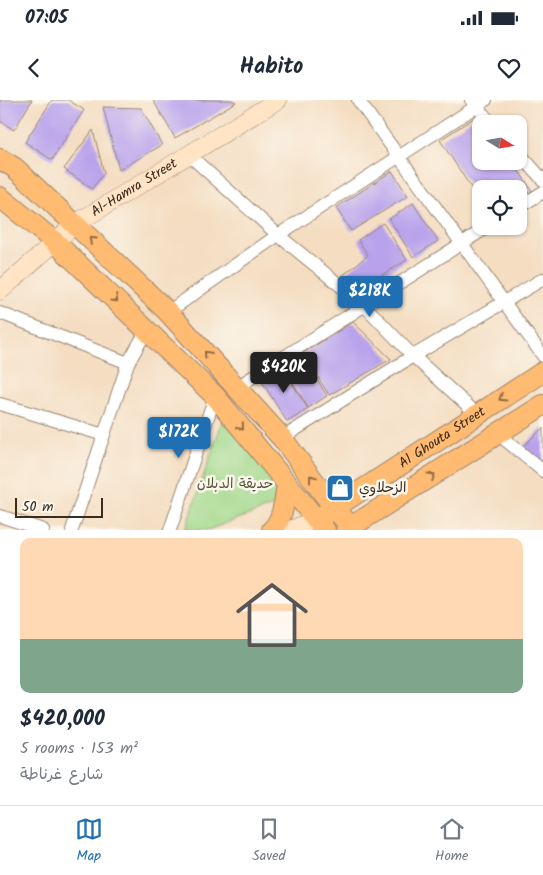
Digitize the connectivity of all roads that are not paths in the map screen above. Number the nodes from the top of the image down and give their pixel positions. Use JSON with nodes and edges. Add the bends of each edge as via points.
{"nodes":[{"id":1,"x":358,"y":100,"type":"edge"},
{"id":2,"x":268,"y":102,"type":"edge"},
{"id":3,"x":478,"y":102,"type":"edge"},
{"id":4,"x":486,"y":115,"type":"edge"},
{"id":5,"x":188,"y":154,"type":"junction"},
{"id":6,"x":398,"y":156,"type":"junction"},
{"id":7,"x":0,"y":159,"type":"edge"},
{"id":8,"x":528,"y":163,"type":"edge"},
{"id":9,"x":543,"y":180,"type":"edge"},
{"id":10,"x":543,"y":192,"type":"edge"},
{"id":11,"x":0,"y":197,"type":"edge"},
{"id":12,"x":527,"y":202,"type":"edge"},
{"id":13,"x":75,"y":224,"type":"junction"},
{"id":14,"x":278,"y":235,"type":"junction"},
{"id":15,"x":474,"y":235,"type":"edge"},
{"id":16,"x":55,"y":242,"type":"junction"},
{"id":17,"x":462,"y":243,"type":"junction"},
{"id":18,"x":543,"y":280,"type":"edge"},
{"id":19,"x":0,"y":290,"type":"edge"},
{"id":20,"x":504,"y":302,"type":"junction"},
{"id":21,"x":364,"y":305,"type":"junction"},
{"id":22,"x":168,"y":312,"type":"junction"},
{"id":23,"x":0,"y":313,"type":"edge"},
{"id":24,"x":147,"y":330,"type":"junction"},
{"id":25,"x":413,"y":356,"type":"junction"},
{"id":26,"x":543,"y":356,"type":"edge"},
{"id":27,"x":128,"y":363,"type":"junction"},
{"id":28,"x":543,"y":372,"type":"edge"},
{"id":29,"x":237,"y":387,"type":"junction"},
{"id":30,"x":215,"y":396,"type":"junction"},
{"id":31,"x":0,"y":404,"type":"edge"},
{"id":32,"x":543,"y":405,"type":"edge"},
{"id":33,"x":477,"y":414,"type":"junction"},
{"id":34,"x":498,"y":434,"type":"junction"},
{"id":35,"x":104,"y":435,"type":"junction"},
{"id":36,"x":282,"y":438,"type":"junction"},
{"id":37,"x":543,"y":471,"type":"edge"},
{"id":38,"x":288,"y":484,"type":"junction"},
{"id":39,"x":335,"y":509,"type":"junction"},
{"id":40,"x":0,"y":516,"type":"edge"},
{"id":41,"x":320,"y":525,"type":"edge"},
{"id":42,"x":350,"y":529,"type":"edge"},
{"id":43,"x":43,"y":530,"type":"edge"},
{"id":44,"x":72,"y":530,"type":"edge"},
{"id":45,"x":170,"y":530,"type":"edge"},
{"id":46,"x":272,"y":530,"type":"edge"},
{"id":47,"x":291,"y":530,"type":"edge"}],
"edges":[{"from":1,"to":6,"type":"street"},
{"from":2,"to":5,"type":"main road","name":"Al-Hamra Street"},
{"from":3,"to":4,"type":"street"},
{"from":3,"to":6,"type":"street"},
{"from":5,"to":13,"type":"main road","name":"Al-Hamra Street"},
{"from":5,"to":14,"type":"street"},
{"from":6,"to":14,"type":"street"},
{"from":6,"to":17,"type":"street"},
{"from":7,"to":13,"type":"main road","via":[[15,168]]},
{"from":8,"to":9,"type":"street"},
{"from":10,"to":12,"type":"street"},
{"from":11,"to":16,"type":"main road"},
{"from":13,"to":16,"type":"main road","name":"Al-Hamra Street"},
{"from":22,"to":13,"type":"main road","one_way":true},
{"from":14,"to":21,"type":"street"},
{"from":14,"to":22,"type":"street"},
{"from":15,"to":17,"type":"street"},
{"from":16,"to":19,"type":"main road","name":"Al-Hamra Street"},
{"from":16,"to":24,"type":"main road","one_way":true},
{"from":17,"to":20,"type":"street"},
{"from":17,"to":21,"type":"street"},
{"from":18,"to":20,"type":"street"},
{"from":20,"to":25,"type":"street"},
{"from":20,"to":26,"type":"street"},
{"from":21,"to":25,"type":"street"},
{"from":21,"to":29,"type":"street"},
{"from":29,"to":22,"type":"main road","one_way":true},
{"from":23,"to":27,"type":"street"},
{"from":24,"to":27,"type":"street"},
{"from":24,"to":30,"type":"main road"},
{"from":25,"to":33,"type":"street"},
{"from":25,"to":36,"type":"street"},
{"from":27,"to":35,"type":"street"},
{"from":28,"to":33,"type":"main road","name":"Al Ghouta Street","one_way":true},
{"from":29,"to":36,"type":"main road"},
{"from":30,"to":38,"type":"main road","one_way":true},
{"from":30,"to":45,"type":"street"},
{"from":31,"to":35,"type":"street"},
{"from":32,"to":34,"type":"main road"},
{"from":33,"to":39,"type":"main road","name":"Al Ghouta Street"},
{"from":34,"to":37,"type":"street"},
{"from":42,"to":34,"type":"main road","one_way":true},
{"from":35,"to":44,"type":"street"},
{"from":39,"to":36,"type":"main road","one_way":true},
{"from":38,"to":41,"type":"main road"},
{"from":38,"to":46,"type":"main road","via":[[283,508]]},
{"from":39,"to":41,"type":"main road","name":"Al Ghouta Street"},
{"from":39,"to":42,"type":"main road"},
{"from":40,"to":43,"type":"street"},
{"from":41,"to":47,"type":"main road"}]}
